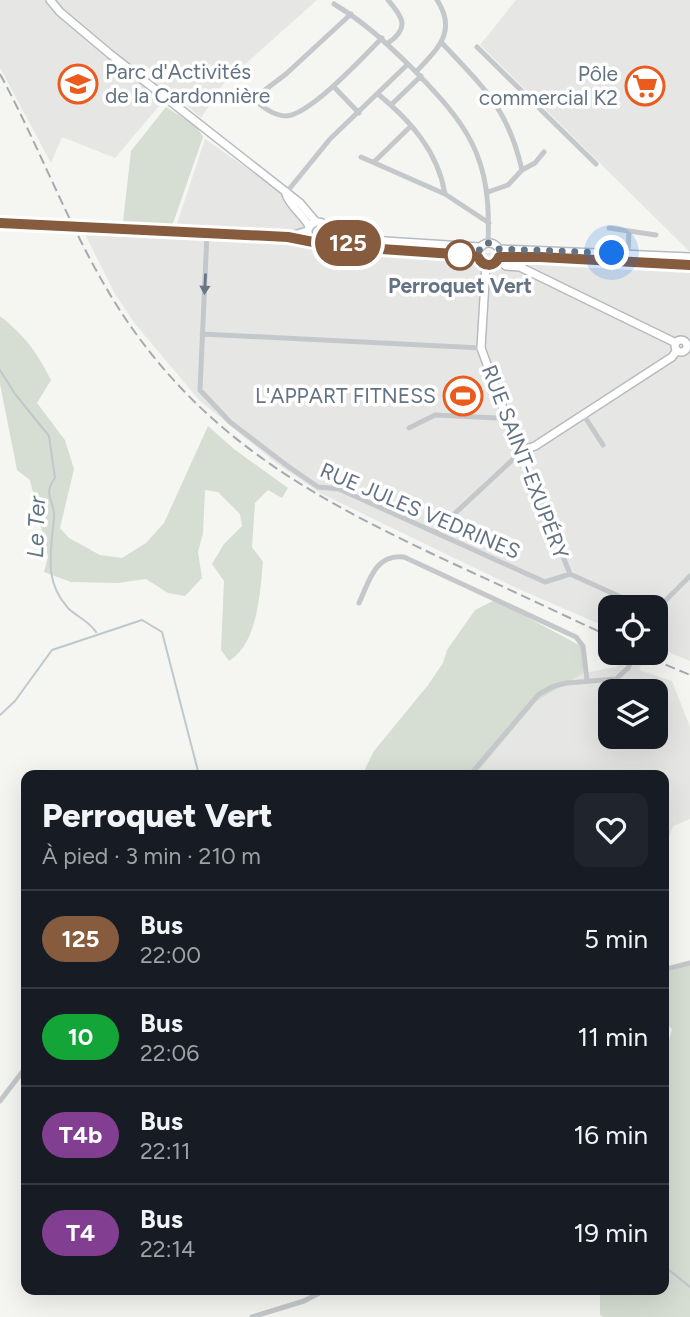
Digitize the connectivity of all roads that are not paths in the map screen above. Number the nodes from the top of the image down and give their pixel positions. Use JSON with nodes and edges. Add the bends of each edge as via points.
{"nodes":[{"id":1,"x":50,"y":0,"type":"edge"},
{"id":2,"x":388,"y":0,"type":"edge"},
{"id":3,"x":437,"y":0,"type":"edge"},
{"id":4,"x":334,"y":4,"type":"dead end"},
{"id":5,"x":351,"y":14,"type":"junction"},
{"id":6,"x":382,"y":38,"type":"junction"},
{"id":7,"x":387,"y":43,"type":"junction"},
{"id":8,"x":442,"y":43,"type":"junction"},
{"id":9,"x":477,"y":47,"type":"dead end"},
{"id":10,"x":408,"y":64,"type":"junction"},
{"id":11,"x":418,"y":74,"type":"junction"},
{"id":12,"x":334,"y":87,"type":"junction"},
{"id":13,"x":378,"y":94,"type":"junction"},
{"id":14,"x":391,"y":105,"type":"junction"},
{"id":15,"x":359,"y":113,"type":"junction"},
{"id":16,"x":411,"y":126,"type":"junction"},
{"id":17,"x":544,"y":152,"type":"dead end"},
{"id":18,"x":360,"y":156,"type":"dead end"},
{"id":19,"x":374,"y":162,"type":"junction"},
{"id":20,"x":596,"y":164,"type":"dead end"},
{"id":21,"x":522,"y":170,"type":"junction"},
{"id":22,"x":488,"y":192,"type":"junction"},
{"id":23,"x":286,"y":193,"type":"junction"},
{"id":24,"x":445,"y":194,"type":"junction"},
{"id":25,"x":0,"y":223,"type":"edge"},
{"id":26,"x":489,"y":223,"type":"junction"},
{"id":27,"x":311,"y":226,"type":"junction"},
{"id":28,"x":609,"y":228,"type":"dead end"},
{"id":29,"x":629,"y":231,"type":"junction"},
{"id":30,"x":207,"y":233,"type":"junction"},
{"id":31,"x":327,"y":235,"type":"junction"},
{"id":32,"x":656,"y":235,"type":"dead end"},
{"id":33,"x":288,"y":237,"type":"junction"},
{"id":34,"x":310,"y":240,"type":"junction"},
{"id":35,"x":488,"y":243,"type":"junction"},
{"id":36,"x":480,"y":247,"type":"junction"},
{"id":37,"x":628,"y":254,"type":"junction"},
{"id":38,"x":499,"y":255,"type":"junction"},
{"id":39,"x":478,"y":257,"type":"junction"},
{"id":40,"x":690,"y":257,"type":"edge"},
{"id":41,"x":486,"y":265,"type":"junction"},
{"id":42,"x":690,"y":265,"type":"edge"},
{"id":43,"x":202,"y":334,"type":"junction"},
{"id":44,"x":689,"y":345,"type":"edge"},
{"id":45,"x":676,"y":346,"type":"junction"},
{"id":46,"x":481,"y":348,"type":"junction"},
{"id":47,"x":583,"y":414,"type":"junction"},
{"id":48,"x":506,"y":416,"type":"junction"},
{"id":49,"x":409,"y":428,"type":"dead end"},
{"id":50,"x":603,"y":445,"type":"dead end"},
{"id":51,"x":523,"y":450,"type":"junction"},
{"id":52,"x":436,"y":531,"type":"junction"},
{"id":53,"x":570,"y":574,"type":"junction"},
{"id":54,"x":689,"y":579,"type":"edge"},
{"id":55,"x":616,"y":595,"type":"edge"},
{"id":56,"x":668,"y":599,"type":"edge"},
{"id":57,"x":359,"y":603,"type":"dead end"},
{"id":58,"x":630,"y":665,"type":"edge"},
{"id":59,"x":587,"y":680,"type":"junction"},
{"id":60,"x":474,"y":770,"type":"edge"},
{"id":61,"x":690,"y":963,"type":"edge"},
{"id":62,"x":669,"y":968,"type":"edge"},
{"id":63,"x":21,"y":1074,"type":"edge"},
{"id":64,"x":0,"y":1101,"type":"edge"},
{"id":65,"x":315,"y":1295,"type":"edge"},
{"id":66,"x":252,"y":1317,"type":"edge"}],
"edges":[{"from":1,"to":23,"type":"main road","via":[[110,54]]},
{"from":2,"to":7,"type":"street","via":[[403,22]]},
{"from":3,"to":8,"type":"street","via":[[446,29]]},
{"from":4,"to":5,"type":"street"},
{"from":5,"to":6,"type":"street"},
{"from":5,"to":12,"type":"street","via":[[253,99],[271,112],[288,116]]},
{"from":6,"to":7,"type":"street"},
{"from":6,"to":12,"type":"street"},
{"from":7,"to":10,"type":"street"},
{"from":8,"to":11,"type":"street"},
{"from":8,"to":21,"type":"street","via":[[498,107]]},
{"from":9,"to":20,"type":"street"},
{"from":10,"to":11,"type":"street"},
{"from":10,"to":13,"type":"street"},
{"from":11,"to":14,"type":"street"},
{"from":11,"to":22,"type":"street","via":[[465,128],[481,161]]},
{"from":12,"to":15,"type":"street"},
{"from":13,"to":14,"type":"street"},
{"from":13,"to":15,"type":"street"},
{"from":14,"to":16,"type":"street"},
{"from":15,"to":23,"type":"street","via":[[330,139]]},
{"from":16,"to":19,"type":"street"},
{"from":16,"to":24,"type":"street","via":[[430,151]]},
{"from":17,"to":21,"type":"street"},
{"from":18,"to":19,"type":"street"},
{"from":19,"to":24,"type":"street"},
{"from":21,"to":22,"type":"street","via":[[508,186]]},
{"from":22,"to":26,"type":"street"},
{"from":23,"to":27,"type":"main road"},
{"from":24,"to":26,"type":"street"},
{"from":25,"to":30,"type":"main road"},
{"from":26,"to":35,"type":"street"},
{"from":27,"to":31,"type":"main road","via":[[324,223]]},
{"from":27,"to":33,"type":"main road"},
{"from":27,"to":34,"type":"main road"},
{"from":28,"to":29,"type":"street"},
{"from":29,"to":32,"type":"street"},
{"from":29,"to":37,"type":"street"},
{"from":30,"to":33,"type":"main road"},
{"from":30,"to":43,"type":"street","one_way":true},
{"from":31,"to":34,"type":"main road","via":[[318,243]]},
{"from":31,"to":36,"type":"main road"},
{"from":31,"to":39,"type":"main road","via":[[336,242],[367,248]]},
{"from":33,"to":34,"type":"main road"},
{"from":35,"to":36,"type":"main road"},
{"from":35,"to":38,"type":"main road","via":[[494,244]]},
{"from":36,"to":39,"type":"main road"},
{"from":37,"to":38,"type":"main road"},
{"from":37,"to":40,"type":"main road"},
{"from":38,"to":41,"type":"main road","via":[[493,265]]},
{"from":38,"to":42,"type":"main road"},
{"from":38,"to":45,"type":"main road","via":[[506,266],[520,267]]},
{"from":39,"to":41,"type":"main road"},
{"from":41,"to":46,"type":"main road","name":"RUE SAINT-EXUPÉRY"},
{"from":43,"to":46,"type":"street"},
{"from":43,"to":52,"type":"street","name":"RUE JULES VEDRINES","via":[[200,389],[238,428],[318,487],[340,489]]},
{"from":44,"to":45,"type":"main road","via":[[683,339]]},
{"from":45,"to":47,"type":"main road","via":[[673,357]]},
{"from":46,"to":48,"type":"main road","name":"RUE SAINT-EXUPÉRY"},
{"from":47,"to":50,"type":"street"},
{"from":47,"to":51,"type":"main road"},
{"from":48,"to":49,"type":"street","via":[[435,415]]},
{"from":48,"to":51,"type":"main road","name":"RUE SAINT-EXUPÉRY"},
{"from":51,"to":52,"type":"street"},
{"from":51,"to":53,"type":"street","name":"RUE SAINT-EXUPÉRY"},
{"from":52,"to":53,"type":"street","name":"RUE JULES VEDRINES","via":[[545,582]]},
{"from":53,"to":55,"type":"street"},
{"from":54,"to":56,"type":"street"},
{"from":57,"to":59,"type":"street","via":[[377,565],[390,556],[404,557],[576,637],[583,646]]},
{"from":58,"to":59,"type":"street","via":[[617,679]]},
{"from":59,"to":60,"type":"street","via":[[539,694]]},
{"from":61,"to":62,"type":"street"},
{"from":63,"to":64,"type":"street"},
{"from":65,"to":66,"type":"street"}]}
